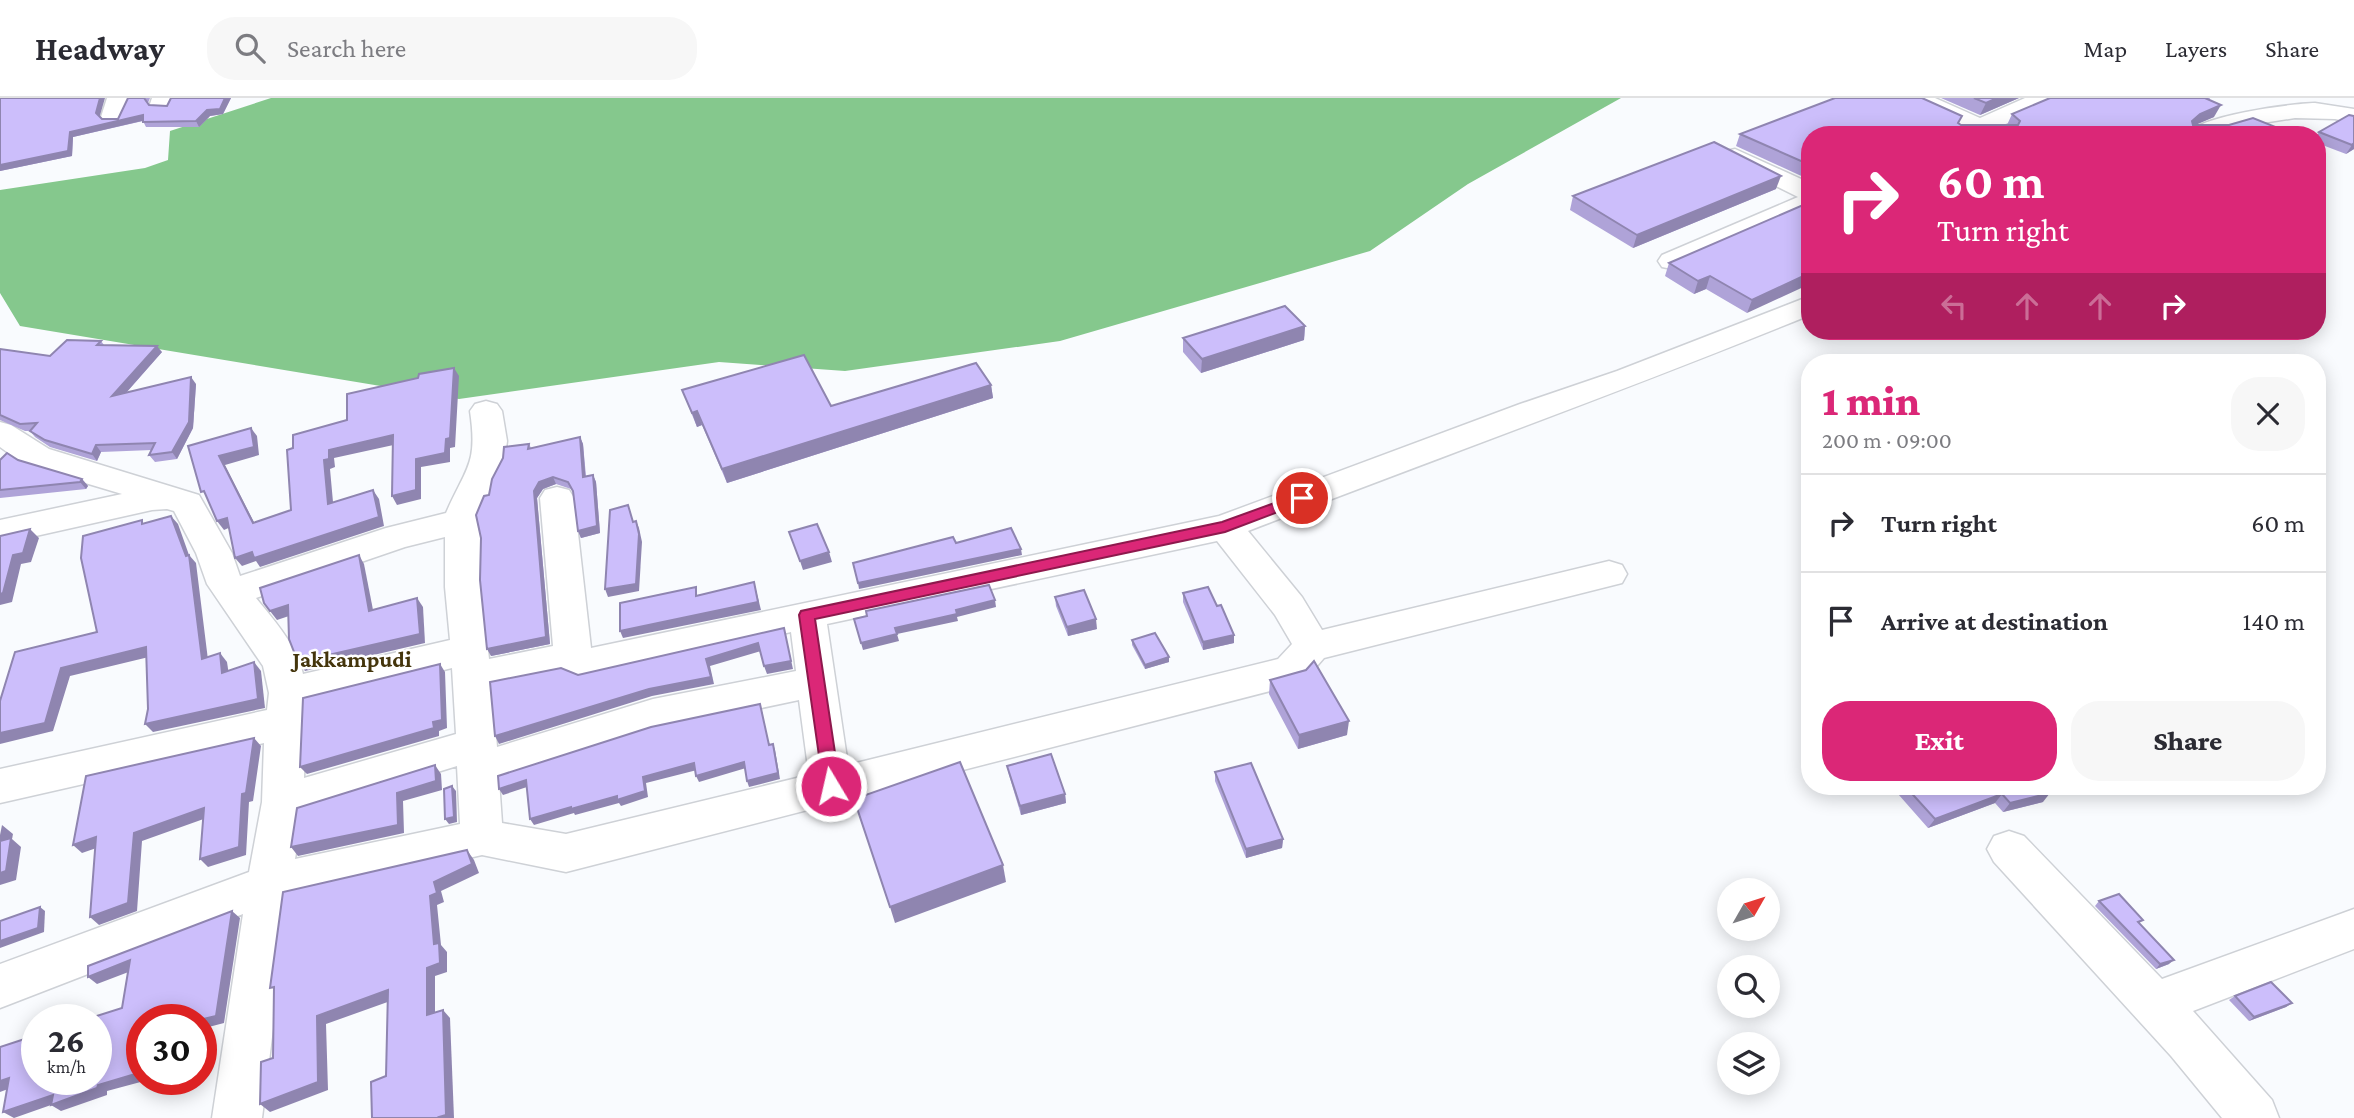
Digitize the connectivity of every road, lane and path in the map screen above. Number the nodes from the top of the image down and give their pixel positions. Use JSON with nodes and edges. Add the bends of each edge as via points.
{"nodes":[{"id":1,"x":1915,"y":98,"type":"edge"},
{"id":2,"x":2046,"y":98,"type":"edge"},
{"id":3,"x":2354,"y":116,"type":"edge"},
{"id":4,"x":1969,"y":126,"type":"edge"},
{"id":5,"x":1992,"y":126,"type":"edge"},
{"id":6,"x":2226,"y":126,"type":"edge"},
{"id":7,"x":1722,"y":150,"type":"edge"},
{"id":8,"x":1801,"y":189,"type":"edge"},
{"id":9,"x":1801,"y":205,"type":"edge"},
{"id":10,"x":1672,"y":261,"type":"edge"},
{"id":11,"x":1801,"y":309,"type":"edge"},
{"id":12,"x":486,"y":411,"type":"dead end"},
{"id":13,"x":0,"y":432,"type":"edge"},
{"id":14,"x":169,"y":497,"type":"junction"},
{"id":15,"x":557,"y":498,"type":"dead end"},
{"id":16,"x":460,"y":522,"type":"junction"},
{"id":17,"x":1225,"y":527,"type":"junction"},
{"id":18,"x":0,"y":532,"type":"edge"},
{"id":19,"x":1609,"y":574,"type":"dead end"},
{"id":20,"x":231,"y":593,"type":"junction"},
{"id":21,"x":807,"y":615,"type":"junction"},
{"id":22,"x":1312,"y":647,"type":"junction"},
{"id":23,"x":573,"y":657,"type":"junction"},
{"id":24,"x":470,"y":663,"type":"junction"},
{"id":25,"x":815,"y":682,"type":"junction"},
{"id":26,"x":286,"y":707,"type":"junction"},
{"id":27,"x":476,"y":757,"type":"junction"},
{"id":28,"x":0,"y":786,"type":"edge"},
{"id":29,"x":831,"y":786,"type":"junction"},
{"id":30,"x":284,"y":802,"type":"junction"},
{"id":31,"x":482,"y":836,"type":"junction"},
{"id":32,"x":2009,"y":849,"type":"dead end"},
{"id":33,"x":269,"y":884,"type":"junction"},
{"id":34,"x":2354,"y":929,"type":"edge"},
{"id":35,"x":0,"y":986,"type":"edge"},
{"id":36,"x":2154,"y":1004,"type":"junction"},
{"id":37,"x":237,"y":1118,"type":"edge"},
{"id":38,"x":2254,"y":1118,"type":"edge"}],
"edges":[{"from":1,"to":4,"type":"street"},
{"from":2,"to":5,"type":"street"},
{"from":3,"to":6,"type":"street","via":[[2291,112]]},
{"from":7,"to":8,"type":"street"},
{"from":9,"to":10,"type":"street"},
{"from":11,"to":17,"type":"street","via":[[1628,378]]},
{"from":12,"to":16,"type":"street","via":[[491,441],[488,464]]},
{"from":13,"to":14,"type":"street","via":[[37,457]]},
{"from":14,"to":18,"type":"street"},
{"from":14,"to":20,"type":"street","via":[[187,503]]},
{"from":15,"to":23,"type":"street"},
{"from":16,"to":20,"type":"street","via":[[398,537]]},
{"from":16,"to":24,"type":"street"},
{"from":17,"to":21,"type":"street"},
{"from":17,"to":22,"type":"street","via":[[1289,606]]},
{"from":19,"to":22,"type":"street"},
{"from":20,"to":26,"type":"street","via":[[282,665]]},
{"from":21,"to":23,"type":"street","via":[[581,665]]},
{"from":21,"to":25,"type":"street"},
{"from":22,"to":29,"type":"street","via":[[1290,671]]},
{"from":23,"to":24,"type":"street"},
{"from":24,"to":26,"type":"street"},
{"from":24,"to":27,"type":"street"},
{"from":25,"to":27,"type":"street"},
{"from":25,"to":29,"type":"street"},
{"from":26,"to":28,"type":"street"},
{"from":26,"to":30,"type":"street"},
{"from":27,"to":30,"type":"street"},
{"from":27,"to":31,"type":"street"},
{"from":29,"to":31,"type":"street","via":[[566,853]]},
{"from":30,"to":33,"type":"street"},
{"from":31,"to":33,"type":"street"},
{"from":32,"to":36,"type":"street"},
{"from":33,"to":35,"type":"street"},
{"from":33,"to":37,"type":"street"},
{"from":34,"to":36,"type":"street"},
{"from":36,"to":38,"type":"street"}]}
